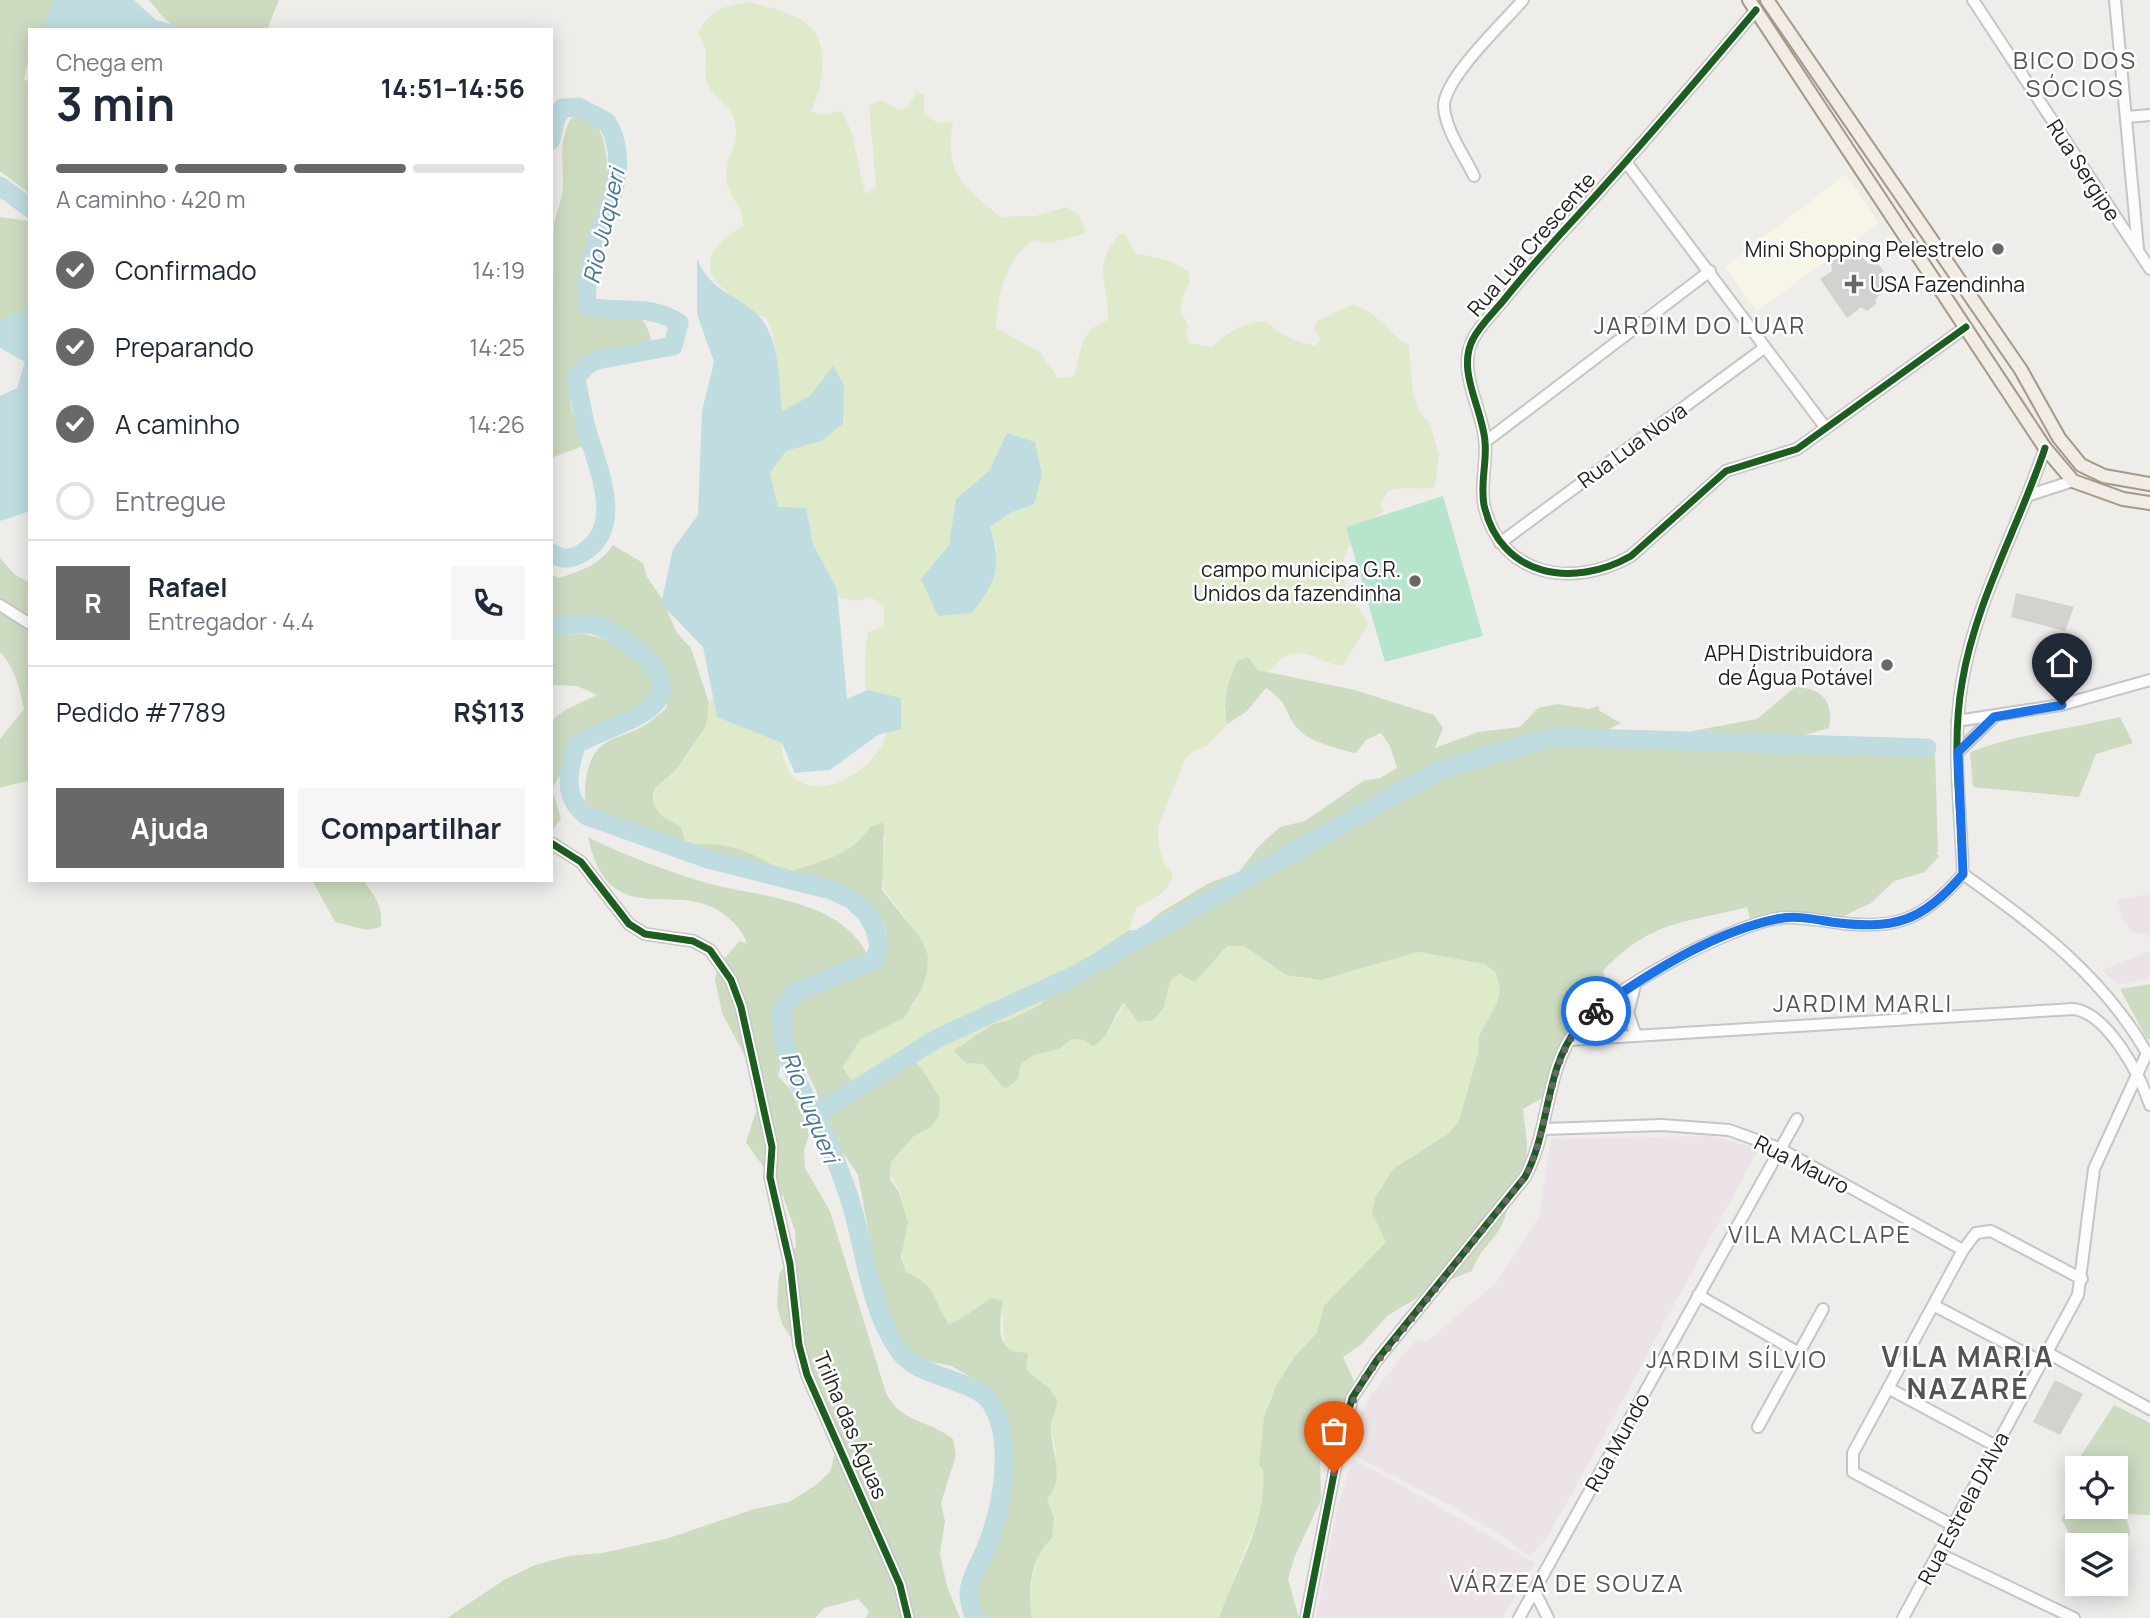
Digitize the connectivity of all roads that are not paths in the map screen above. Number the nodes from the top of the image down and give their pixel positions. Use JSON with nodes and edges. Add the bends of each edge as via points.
{"nodes":[{"id":1,"x":1523,"y":0,"type":"edge"},
{"id":2,"x":1767,"y":0,"type":"edge"},
{"id":3,"x":1973,"y":0,"type":"edge"},
{"id":4,"x":2115,"y":0,"type":"edge"},
{"id":5,"x":1752,"y":5,"type":"edge"},
{"id":6,"x":2150,"y":115,"type":"edge"},
{"id":7,"x":2127,"y":117,"type":"junction"},
{"id":8,"x":1626,"y":162,"type":"junction"},
{"id":9,"x":1474,"y":176,"type":"dead end"},
{"id":10,"x":2138,"y":252,"type":"junction"},
{"id":11,"x":2150,"y":269,"type":"edge"},
{"id":12,"x":1710,"y":271,"type":"junction"},
{"id":13,"x":1966,"y":327,"type":"junction"},
{"id":14,"x":1764,"y":348,"type":"junction"},
{"id":15,"x":1825,"y":426,"type":"junction"},
{"id":16,"x":1485,"y":442,"type":"junction"},
{"id":17,"x":2045,"y":448,"type":"junction"},
{"id":18,"x":2073,"y":481,"type":"junction"},
{"id":19,"x":2150,"y":484,"type":"edge"},
{"id":20,"x":2030,"y":495,"type":"junction"},
{"id":21,"x":2150,"y":503,"type":"edge"},
{"id":22,"x":1500,"y":543,"type":"junction"},
{"id":23,"x":0,"y":606,"type":"edge"},
{"id":24,"x":28,"y":623,"type":"edge"},
{"id":25,"x":2150,"y":680,"type":"edge"},
{"id":26,"x":1994,"y":717,"type":"junction"},
{"id":27,"x":1957,"y":721,"type":"junction"},
{"id":28,"x":1958,"y":752,"type":"junction"},
{"id":29,"x":553,"y":844,"type":"edge"},
{"id":30,"x":1963,"y":874,"type":"junction"},
{"id":31,"x":1635,"y":985,"type":"junction"},
{"id":32,"x":1636,"y":1036,"type":"junction"},
{"id":33,"x":1569,"y":1040,"type":"junction"},
{"id":34,"x":2148,"y":1053,"type":"edge"},
{"id":35,"x":2137,"y":1071,"type":"junction"},
{"id":36,"x":2150,"y":1105,"type":"edge"},
{"id":37,"x":1797,"y":1119,"type":"dead end"},
{"id":38,"x":1544,"y":1129,"type":"junction"},
{"id":39,"x":1779,"y":1148,"type":"junction"},
{"id":40,"x":1963,"y":1250,"type":"junction"},
{"id":41,"x":2082,"y":1279,"type":"junction"},
{"id":42,"x":1698,"y":1295,"type":"junction"},
{"id":43,"x":1935,"y":1306,"type":"junction"},
{"id":44,"x":1823,"y":1309,"type":"dead end"},
{"id":45,"x":1799,"y":1353,"type":"junction"},
{"id":46,"x":2045,"y":1358,"type":"junction"},
{"id":47,"x":1888,"y":1388,"type":"junction"},
{"id":48,"x":2150,"y":1409,"type":"edge"},
{"id":49,"x":1758,"y":1427,"type":"dead end"},
{"id":50,"x":1996,"y":1446,"type":"junction"},
{"id":51,"x":1954,"y":1526,"type":"junction"},
{"id":52,"x":1940,"y":1554,"type":"junction"},
{"id":53,"x":1534,"y":1590,"type":"junction"},
{"id":54,"x":908,"y":1618,"type":"edge"},
{"id":55,"x":1306,"y":1618,"type":"edge"},
{"id":56,"x":1519,"y":1618,"type":"edge"},
{"id":57,"x":1548,"y":1618,"type":"edge"},
{"id":58,"x":1903,"y":1618,"type":"edge"},
{"id":59,"x":2074,"y":1618,"type":"edge"}],
"edges":[{"from":1,"to":9,"type":"street","via":[[1446,94],[1446,115]]},
{"from":2,"to":19,"type":"main road","via":[[2021,370],[2059,438],[2081,466],[2104,476]]},
{"from":3,"to":10,"type":"street","name":"Rua Sergipe"},
{"from":4,"to":7,"type":"street"},
{"from":5,"to":8,"type":"street","name":"Rua Lua Crescente"},
{"from":5,"to":13,"type":"main road"},
{"from":6,"to":7,"type":"street"},
{"from":7,"to":10,"type":"street"},
{"from":8,"to":12,"type":"street"},
{"from":8,"to":16,"type":"street","name":"Rua Lua Crescente","via":[[1473,339],[1468,368]]},
{"from":10,"to":11,"type":"street","name":"Rua Sergipe"},
{"from":12,"to":14,"type":"street"},
{"from":12,"to":16,"type":"street"},
{"from":13,"to":15,"type":"street"},
{"from":13,"to":17,"type":"main road"},
{"from":14,"to":15,"type":"street"},
{"from":14,"to":22,"type":"street","name":"Rua Lua Nova"},
{"from":15,"to":22,"type":"street","via":[[1789,452],[1726,471],[1631,556],[1603,569],[1577,574],[1541,570],[1519,561]]},
{"from":16,"to":22,"type":"street","name":"Rua Lua Crescente","via":[[1482,489]]},
{"from":17,"to":18,"type":"main road"},
{"from":17,"to":20,"type":"street"},
{"from":18,"to":20,"type":"street"},
{"from":18,"to":21,"type":"main road","via":[[2123,499]]},
{"from":20,"to":27,"type":"street","via":[[1967,655]]},
{"from":23,"to":24,"type":"street"},
{"from":25,"to":26,"type":"street","via":[[2062,705]]},
{"from":26,"to":27,"type":"street"},
{"from":26,"to":28,"type":"street"},
{"from":27,"to":28,"type":"street"},
{"from":28,"to":30,"type":"street"},
{"from":29,"to":54,"type":"street","name":"Trilha das Águas","via":[[581,862],[629,923],[645,934],[693,941],[710,950],[731,980],[772,1147],[769,1177],[790,1264],[807,1376],[900,1585]]},
{"from":30,"to":31,"type":"street","via":[[1931,908],[1899,923],[1853,925],[1781,918],[1701,948]]},
{"from":30,"to":34,"type":"street","name":"Rua Estrela D'Alva","via":[[2037,926],[2073,958],[2123,1014]]},
{"from":31,"to":32,"type":"street","via":[[1628,1013]]},
{"from":31,"to":33,"type":"street","via":[[1589,1016]]},
{"from":32,"to":33,"type":"street"},
{"from":32,"to":35,"type":"street","via":[[2074,1009],[2092,1016]]},
{"from":33,"to":38,"type":"street"},
{"from":34,"to":35,"type":"street","name":"Rua Estrela D'Alva"},
{"from":35,"to":36,"type":"street"},
{"from":35,"to":41,"type":"street","name":"Rua Estrela D'Alva","via":[[2094,1169]]},
{"from":37,"to":39,"type":"street","name":"Rua Mundo"},
{"from":38,"to":39,"type":"street","name":"Rua Mauro","via":[[1710,1126]]},
{"from":38,"to":55,"type":"street","via":[[1525,1177],[1377,1360],[1352,1398]]},
{"from":39,"to":40,"type":"street","name":"Rua Mauro"},
{"from":39,"to":42,"type":"street","name":"Rua Mundo"},
{"from":40,"to":41,"type":"street","via":[[1985,1229]]},
{"from":40,"to":43,"type":"street"},
{"from":41,"to":46,"type":"street","name":"Rua Estrela D'Alva"},
{"from":42,"to":45,"type":"street"},
{"from":42,"to":53,"type":"street","name":"Rua Mundo"},
{"from":43,"to":46,"type":"street"},
{"from":43,"to":47,"type":"street"},
{"from":44,"to":45,"type":"street"},
{"from":45,"to":49,"type":"street"},
{"from":46,"to":48,"type":"street"},
{"from":46,"to":50,"type":"street","name":"Rua Estrela D'Alva"},
{"from":47,"to":50,"type":"street"},
{"from":47,"to":51,"type":"street","via":[[1853,1453],[1853,1472]]},
{"from":50,"to":51,"type":"street","name":"Rua Estrela D'Alva"},
{"from":51,"to":52,"type":"street","name":"Rua Estrela D'Alva"},
{"from":52,"to":58,"type":"street","name":"Rua Estrela D'Alva"},
{"from":52,"to":59,"type":"street"},
{"from":53,"to":56,"type":"street","name":"Rua Mundo"},
{"from":53,"to":57,"type":"street"}]}
